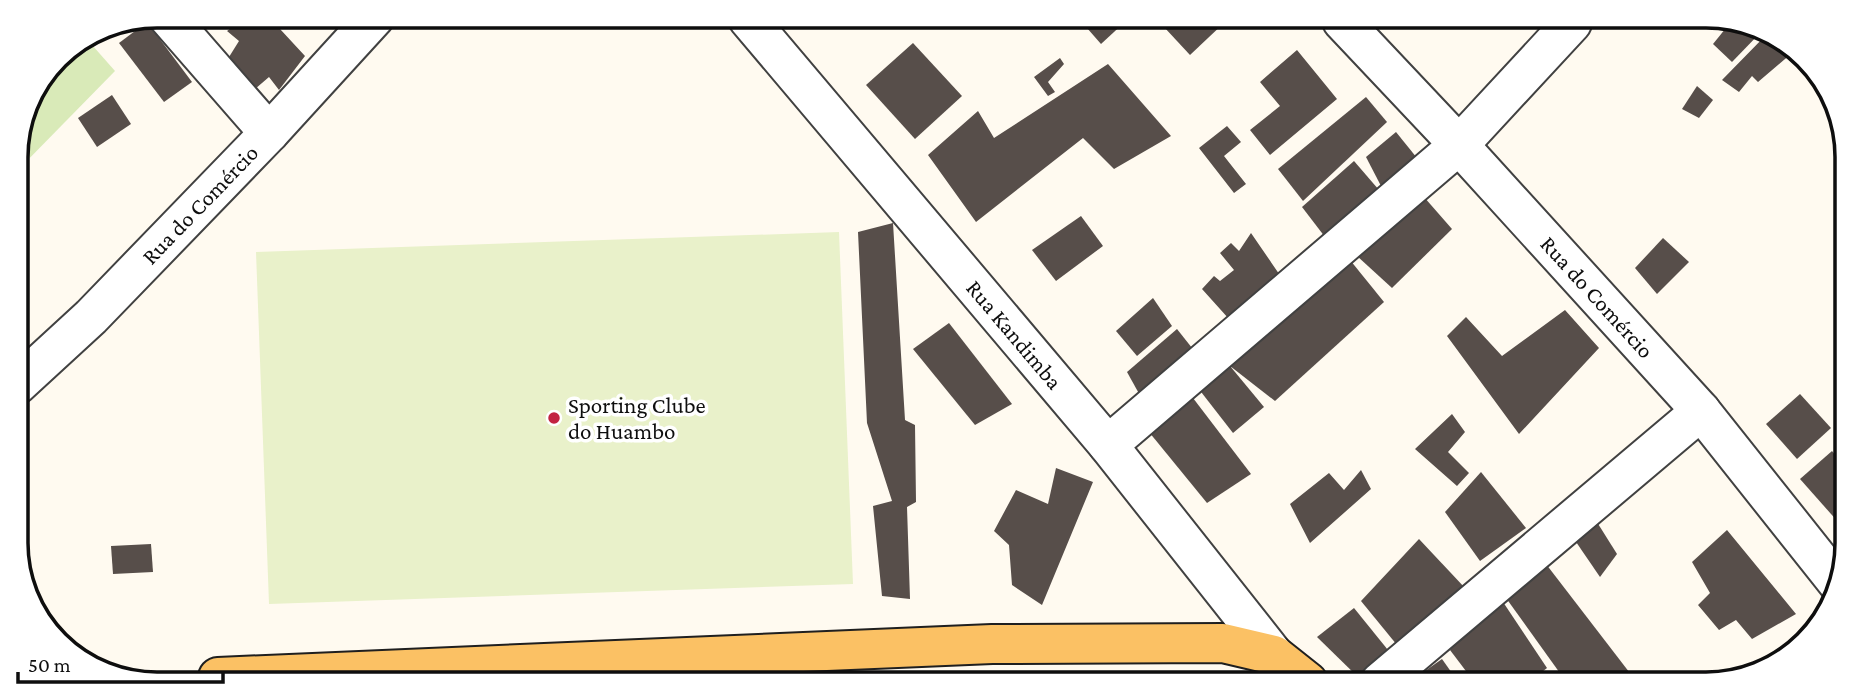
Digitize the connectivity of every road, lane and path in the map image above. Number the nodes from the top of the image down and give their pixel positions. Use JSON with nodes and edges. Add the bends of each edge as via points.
{"nodes":[{"id":1,"x":177,"y":28,"type":"edge"},
{"id":2,"x":365,"y":28,"type":"edge"},
{"id":3,"x":756,"y":28,"type":"edge"},
{"id":4,"x":1349,"y":28,"type":"edge"},
{"id":5,"x":1567,"y":28,"type":"edge"},
{"id":6,"x":269,"y":133,"type":"junction"},
{"id":7,"x":1459,"y":145,"type":"junction"},
{"id":8,"x":28,"y":374,"type":"edge"},
{"id":9,"x":1701,"y":411,"type":"junction"},
{"id":10,"x":1108,"y":445,"type":"junction"},
{"id":11,"x":1831,"y":575,"type":"edge"},
{"id":12,"x":1275,"y":655,"type":"junction"},
{"id":13,"x":339,"y":672,"type":"edge"},
{"id":14,"x":1295,"y":672,"type":"edge"},
{"id":15,"x":1392,"y":672,"type":"edge"}],
"edges":[{"from":1,"to":6,"type":"street"},
{"from":2,"to":6,"type":"street","name":"Rua do Comércio"},
{"from":3,"to":10,"type":"street","name":"Rua Kandimba"},
{"from":4,"to":7,"type":"street","name":"Rua do Comércio"},
{"from":5,"to":7,"type":"street"},
{"from":6,"to":8,"type":"street","name":"Rua do Comércio","via":[[91,317]]},
{"from":7,"to":9,"type":"street","name":"Rua do Comércio"},
{"from":7,"to":10,"type":"street"},
{"from":9,"to":11,"type":"street","name":"Rua do Comércio"},
{"from":9,"to":15,"type":"street"},
{"from":10,"to":12,"type":"street","name":"Rua Kandimba"},
{"from":12,"to":13,"type":"main road","via":[[1223,643],[992,645]]},
{"from":12,"to":14,"type":"main road"}]}
